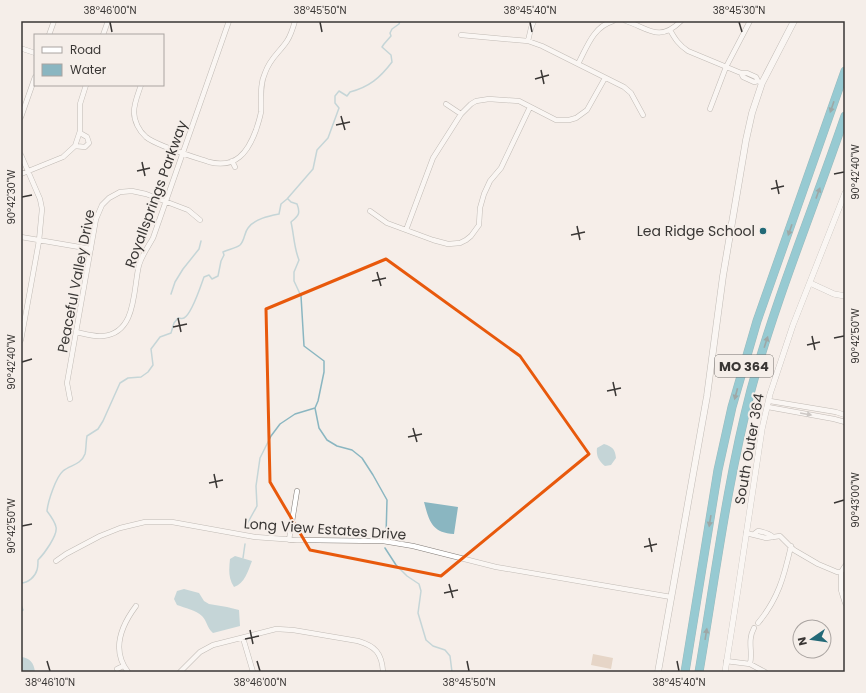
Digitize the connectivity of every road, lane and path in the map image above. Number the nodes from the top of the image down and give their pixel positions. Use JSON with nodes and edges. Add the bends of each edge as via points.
{"nodes":[{"id":1,"x":54,"y":21,"type":"edge"},
{"id":2,"x":108,"y":21,"type":"edge"},
{"id":3,"x":229,"y":21,"type":"edge"},
{"id":4,"x":296,"y":21,"type":"edge"},
{"id":5,"x":534,"y":21,"type":"edge"},
{"id":6,"x":613,"y":21,"type":"edge"},
{"id":7,"x":626,"y":21,"type":"edge"},
{"id":8,"x":681,"y":21,"type":"edge"},
{"id":9,"x":750,"y":21,"type":"edge"},
{"id":10,"x":794,"y":21,"type":"edge"},
{"id":11,"x":670,"y":30,"type":"junction"},
{"id":12,"x":49,"y":34,"type":"edge"},
{"id":13,"x":103,"y":34,"type":"edge"},
{"id":14,"x":461,"y":35,"type":"dead end"},
{"id":15,"x":528,"y":41,"type":"junction"},
{"id":16,"x":23,"y":49,"type":"dead end"},
{"id":17,"x":34,"y":53,"type":"edge"},
{"id":18,"x":578,"y":64,"type":"junction"},
{"id":19,"x":726,"y":67,"type":"junction"},
{"id":20,"x":845,"y":71,"type":"edge"},
{"id":21,"x":605,"y":78,"type":"junction"},
{"id":22,"x":34,"y":79,"type":"edge"},
{"id":23,"x":760,"y":82,"type":"junction"},
{"id":24,"x":86,"y":86,"type":"edge"},
{"id":25,"x":141,"y":86,"type":"edge"},
{"id":26,"x":446,"y":104,"type":"dead end"},
{"id":27,"x":530,"y":107,"type":"junction"},
{"id":28,"x":710,"y":109,"type":"dead end"},
{"id":29,"x":461,"y":114,"type":"junction"},
{"id":30,"x":643,"y":114,"type":"dead end"},
{"id":31,"x":845,"y":116,"type":"edge"},
{"id":32,"x":21,"y":118,"type":"edge"},
{"id":33,"x":80,"y":133,"type":"junction"},
{"id":34,"x":75,"y":146,"type":"junction"},
{"id":35,"x":183,"y":153,"type":"junction"},
{"id":36,"x":21,"y":154,"type":"edge"},
{"id":37,"x":232,"y":161,"type":"junction"},
{"id":38,"x":235,"y":167,"type":"dead end"},
{"id":39,"x":28,"y":171,"type":"junction"},
{"id":40,"x":21,"y":174,"type":"edge"},
{"id":41,"x":845,"y":193,"type":"edge"},
{"id":42,"x":166,"y":202,"type":"junction"},
{"id":43,"x":370,"y":211,"type":"dead end"},
{"id":44,"x":200,"y":220,"type":"dead end"},
{"id":45,"x":406,"y":230,"type":"junction"},
{"id":46,"x":21,"y":237,"type":"edge"},
{"id":47,"x":39,"y":241,"type":"junction"},
{"id":48,"x":90,"y":249,"type":"junction"},
{"id":49,"x":810,"y":284,"type":"junction"},
{"id":50,"x":845,"y":296,"type":"edge"},
{"id":51,"x":76,"y":332,"type":"junction"},
{"id":52,"x":21,"y":340,"type":"edge"},
{"id":53,"x":70,"y":399,"type":"dead end"},
{"id":54,"x":770,"y":401,"type":"junction"},
{"id":55,"x":768,"y":407,"type":"junction"},
{"id":56,"x":845,"y":415,"type":"edge"},
{"id":57,"x":845,"y":422,"type":"edge"},
{"id":58,"x":297,"y":491,"type":"dead end"},
{"id":59,"x":746,"y":534,"type":"junction"},
{"id":60,"x":289,"y":540,"type":"junction"},
{"id":61,"x":791,"y":546,"type":"junction"},
{"id":62,"x":56,"y":561,"type":"dead end"},
{"id":63,"x":845,"y":566,"type":"edge"},
{"id":64,"x":840,"y":572,"type":"junction"},
{"id":65,"x":670,"y":597,"type":"junction"},
{"id":66,"x":845,"y":603,"type":"edge"},
{"id":67,"x":136,"y":606,"type":"dead end"},
{"id":68,"x":758,"y":623,"type":"dead end"},
{"id":69,"x":754,"y":628,"type":"dead end"},
{"id":70,"x":243,"y":638,"type":"junction"},
{"id":71,"x":726,"y":661,"type":"junction"},
{"id":72,"x":750,"y":664,"type":"junction"},
{"id":73,"x":124,"y":666,"type":"junction"},
{"id":74,"x":117,"y":669,"type":"dead end"},
{"id":75,"x":128,"y":672,"type":"edge"},
{"id":76,"x":180,"y":672,"type":"edge"},
{"id":77,"x":253,"y":672,"type":"edge"},
{"id":78,"x":384,"y":672,"type":"edge"},
{"id":79,"x":658,"y":672,"type":"edge"},
{"id":80,"x":685,"y":672,"type":"edge"},
{"id":81,"x":700,"y":672,"type":"edge"},
{"id":82,"x":724,"y":672,"type":"edge"},
{"id":83,"x":765,"y":672,"type":"edge"}],
"edges":[{"from":1,"to":12,"type":"street"},
{"from":2,"to":13,"type":"street"},
{"from":3,"to":35,"type":"street","name":"Royallsprings Parkway"},
{"from":4,"to":37,"type":"street","via":[[289,39],[274,56],[264,74],[260,116],[250,144],[244,153]]},
{"from":5,"to":15,"type":"street"},
{"from":6,"to":18,"type":"street","via":[[596,32]]},
{"from":7,"to":11,"type":"street","via":[[653,32]]},
{"from":8,"to":11,"type":"street"},
{"from":9,"to":19,"type":"street"},
{"from":10,"to":23,"type":"main road"},
{"from":11,"to":19,"type":"street","via":[[681,46]]},
{"from":14,"to":15,"type":"street"},
{"from":15,"to":18,"type":"street"},
{"from":16,"to":17,"type":"street"},
{"from":18,"to":21,"type":"street"},
{"from":19,"to":23,"type":"street","via":[[754,82]]},
{"from":19,"to":28,"type":"street"},
{"from":20,"to":80,"type":"highway","number":"MO 364","one_way":true,"via":[[757,321],[734,399],[717,476]]},
{"from":21,"to":27,"type":"street","via":[[587,110],[576,118],[556,120]]},
{"from":21,"to":30,"type":"street","via":[[631,93]]},
{"from":22,"to":32,"type":"street"},
{"from":23,"to":65,"type":"main road","via":[[746,140],[723,276],[707,396]]},
{"from":24,"to":33,"type":"street","via":[[80,104]]},
{"from":25,"to":35,"type":"street","via":[[134,108],[139,128],[151,141]]},
{"from":26,"to":29,"type":"street"},
{"from":27,"to":29,"type":"street","via":[[519,101],[490,99],[476,101]]},
{"from":27,"to":45,"type":"street","via":[[501,168],[487,187],[480,208],[479,225],[471,236],[460,243],[448,244]]},
{"from":29,"to":45,"type":"street","via":[[433,158]]},
{"from":81,"to":31,"type":"highway","number":"MO 364","one_way":true,"via":[[734,465],[752,388],[774,317]]},
{"from":33,"to":34,"type":"street"},
{"from":33,"to":34,"type":"street","via":[[87,137],[89,143],[85,147]]},
{"from":34,"to":39,"type":"street","via":[[63,157]]},
{"from":35,"to":37,"type":"street","via":[[216,164]]},
{"from":35,"to":42,"type":"street","name":"Royallsprings Parkway"},
{"from":36,"to":39,"type":"street"},
{"from":37,"to":38,"type":"street"},
{"from":39,"to":40,"type":"street"},
{"from":39,"to":47,"type":"street","via":[[41,204]]},
{"from":41,"to":49,"type":"street","name":"South Outer 364"},
{"from":42,"to":44,"type":"street","name":"Peaceful Valley Drive","via":[[188,210]]},
{"from":42,"to":48,"type":"street","name":"Peaceful Valley Drive","via":[[132,191],[120,192],[110,197],[98,212]]},
{"from":42,"to":51,"type":"street","name":"Royallsprings Parkway","via":[[153,238],[140,263],[131,312],[126,322],[118,331],[107,336]]},
{"from":43,"to":45,"type":"street","via":[[387,223]]},
{"from":46,"to":47,"type":"street"},
{"from":47,"to":48,"type":"street"},
{"from":47,"to":52,"type":"street"},
{"from":48,"to":51,"type":"street","name":"Peaceful Valley Drive"},
{"from":49,"to":50,"type":"street"},
{"from":49,"to":54,"type":"street","name":"South Outer 364","via":[[792,325]]},
{"from":51,"to":53,"type":"street","name":"Peaceful Valley Drive","via":[[67,384]]},
{"from":54,"to":55,"type":"street","name":"South Outer 364"},
{"from":54,"to":56,"type":"street"},
{"from":55,"to":57,"type":"street","one_way":true},
{"from":55,"to":59,"type":"street","name":"South Outer 364","via":[[762,429]]},
{"from":58,"to":60,"type":"street"},
{"from":59,"to":61,"type":"street","via":[[758,531],[780,536]]},
{"from":59,"to":71,"type":"street","name":"South Outer 364"},
{"from":60,"to":62,"type":"street","name":"Long View Estates Drive","via":[[255,537],[172,522],[145,522],[110,532]]},
{"from":60,"to":65,"type":"street","name":"Long View Estates Drive","via":[[383,541],[496,567]]},
{"from":61,"to":64,"type":"street","via":[[818,564]]},
{"from":61,"to":68,"type":"street","via":[[779,592]]},
{"from":63,"to":64,"type":"street"},
{"from":64,"to":66,"type":"street"},
{"from":65,"to":79,"type":"main road"},
{"from":67,"to":73,"type":"street","via":[[127,618],[120,639],[120,656]]},
{"from":69,"to":72,"type":"street","via":[[750,642]]},
{"from":70,"to":76,"type":"street","via":[[206,648]]},
{"from":70,"to":77,"type":"street"},
{"from":70,"to":78,"type":"street","via":[[282,629],[358,641],[368,644],[378,652]]},
{"from":71,"to":72,"type":"street"},
{"from":71,"to":82,"type":"street","name":"South Outer 364"},
{"from":72,"to":83,"type":"street"},
{"from":73,"to":74,"type":"street"},
{"from":73,"to":75,"type":"street"}]}
